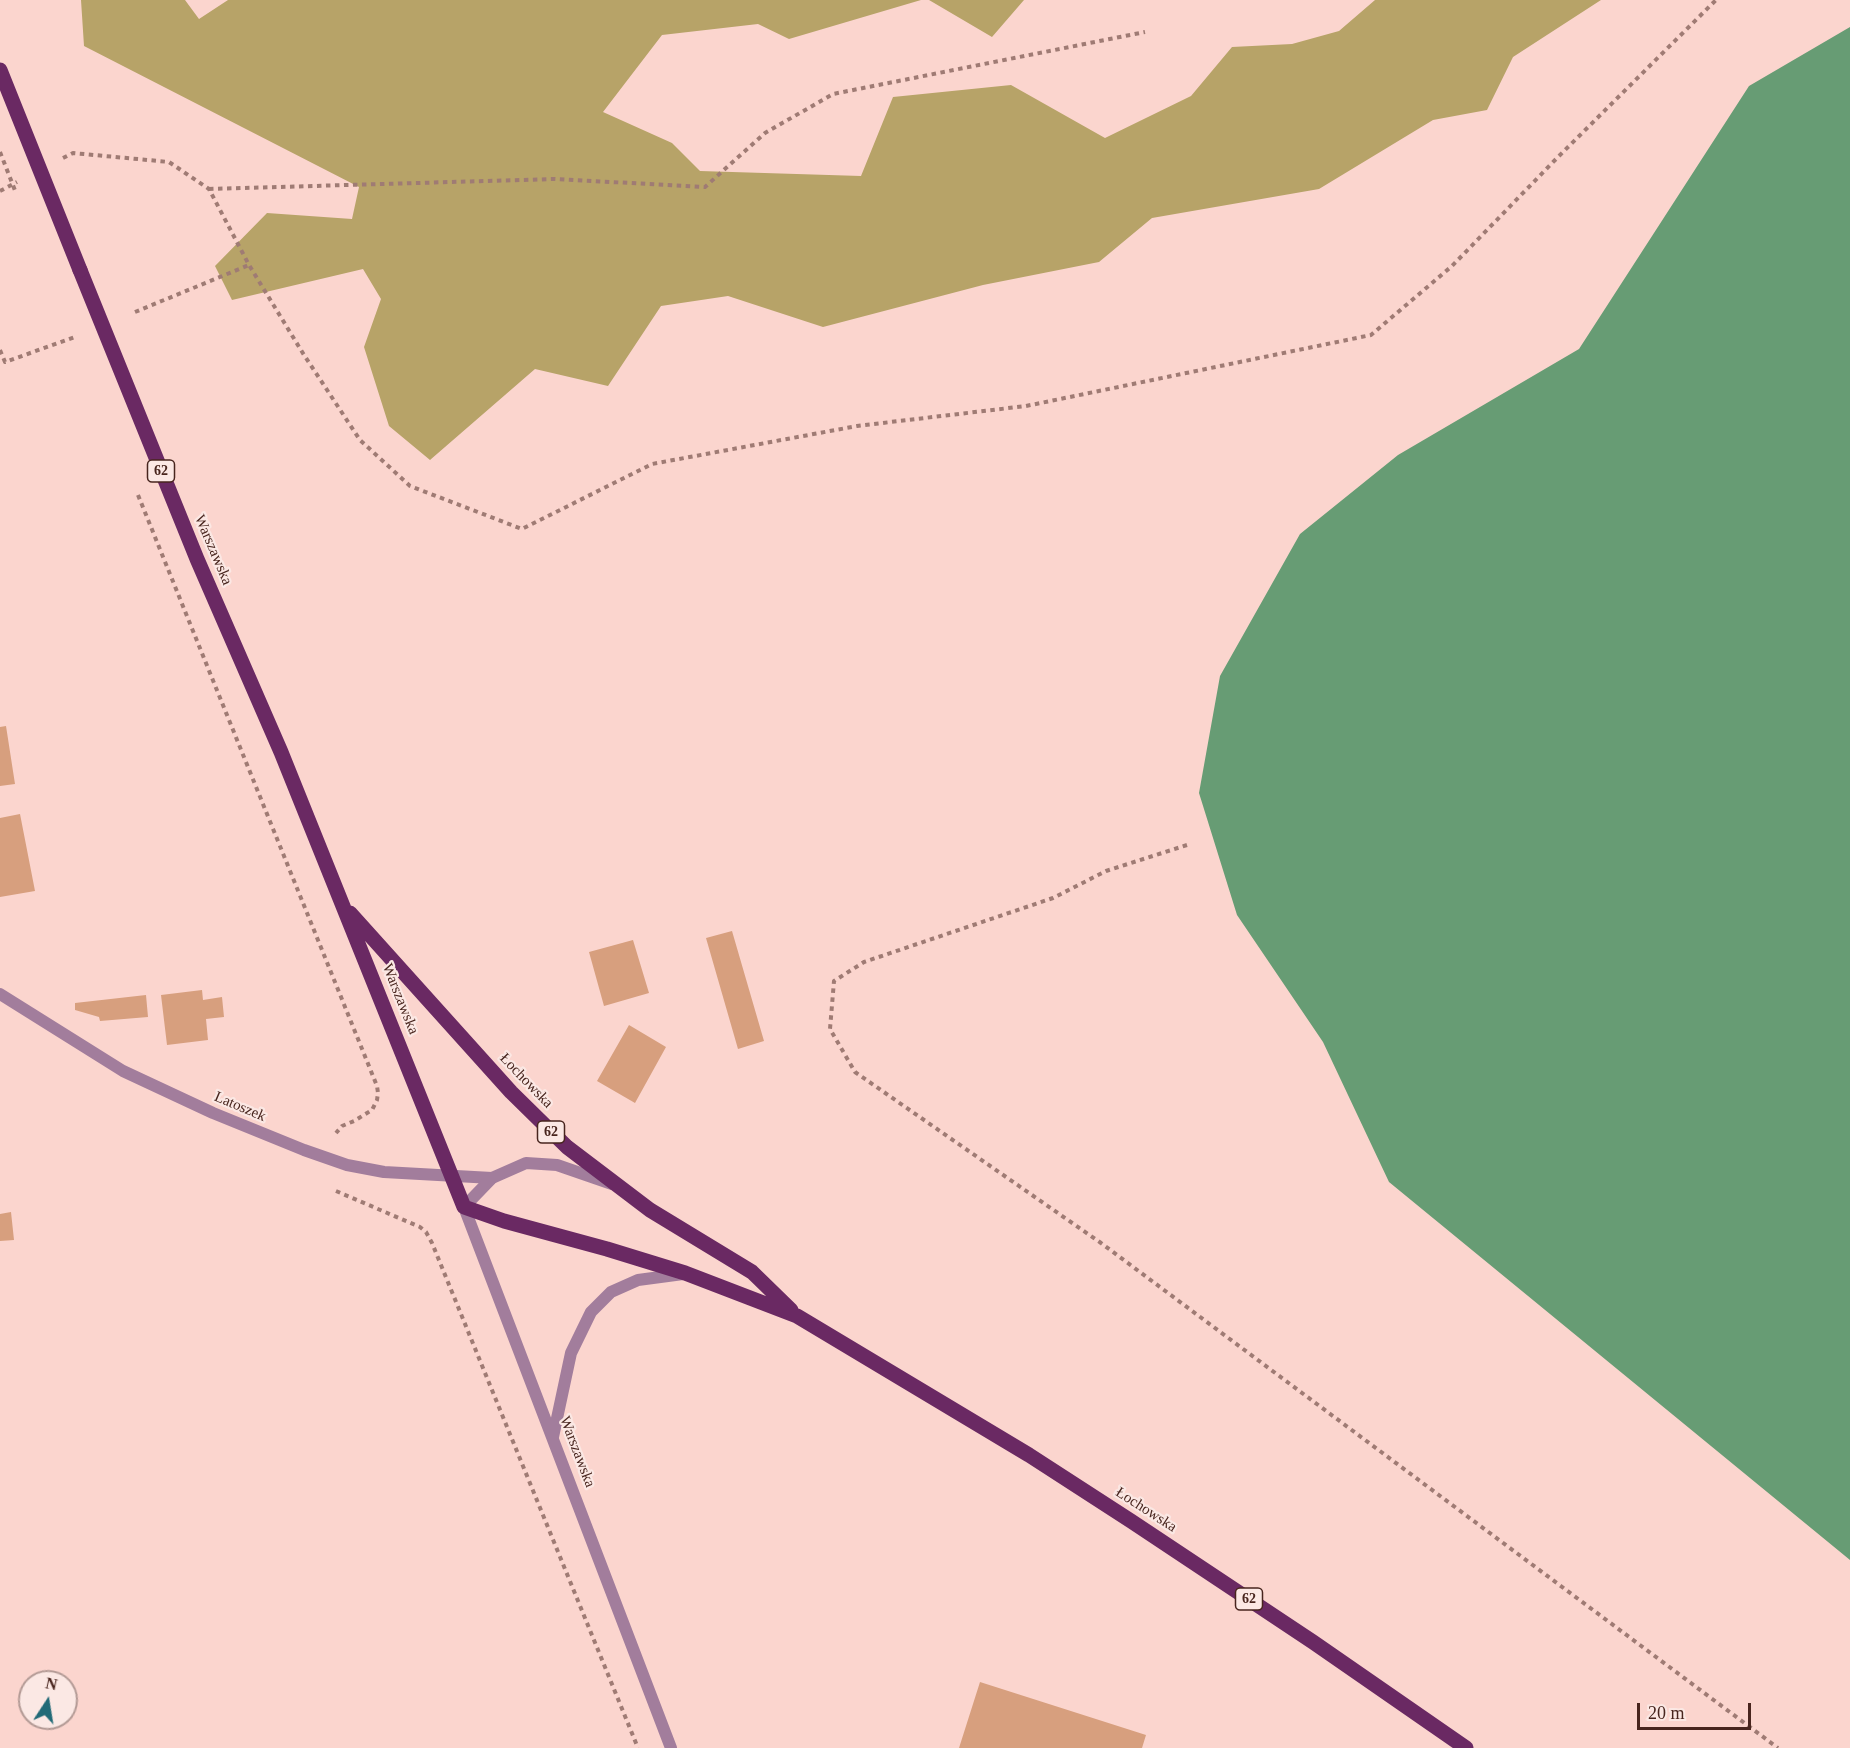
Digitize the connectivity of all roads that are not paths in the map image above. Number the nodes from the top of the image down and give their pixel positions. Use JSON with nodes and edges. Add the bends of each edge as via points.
{"nodes":[{"id":1,"x":0,"y":70,"type":"edge"},
{"id":2,"x":343,"y":905,"type":"junction"},
{"id":3,"x":0,"y":993,"type":"edge"},
{"id":4,"x":452,"y":1176,"type":"junction"},
{"id":5,"x":492,"y":1178,"type":"junction"},
{"id":6,"x":614,"y":1185,"type":"junction"},
{"id":7,"x":464,"y":1207,"type":"junction"},
{"id":8,"x":685,"y":1273,"type":"junction"},
{"id":9,"x":797,"y":1316,"type":"junction"},
{"id":10,"x":553,"y":1438,"type":"junction"},
{"id":11,"x":671,"y":1748,"type":"edge"},
{"id":12,"x":1466,"y":1748,"type":"edge"}],
"edges":[{"from":1,"to":2,"type":"main road","name":"Warszawska","number":"62","bridge":true,"via":[[197,559]]},
{"from":2,"to":4,"type":"main road","name":"Warszawska","number":"62"},
{"from":2,"to":6,"type":"main road","name":"Łochowska","number":"62","via":[[511,1092],[567,1147]]},
{"from":3,"to":4,"type":"street","name":"Latoszek","via":[[123,1071],[213,1113],[347,1165],[384,1172]]},
{"from":4,"to":5,"type":"street","name":"Latoszek"},
{"from":4,"to":7,"type":"main road","name":"Warszawska","number":"62"},
{"from":5,"to":6,"type":"street","via":[[526,1163],[557,1165]]},
{"from":5,"to":7,"type":"street"},
{"from":6,"to":9,"type":"main road","name":"Łochowska","number":"62","via":[[752,1272]]},
{"from":7,"to":8,"type":"main road","name":"Łochowska","number":"62"},
{"from":7,"to":10,"type":"street","name":"Warszawska"},
{"from":8,"to":9,"type":"main road","name":"Łochowska","number":"62"},
{"from":8,"to":10,"type":"street","via":[[639,1280],[611,1292],[591,1312],[571,1353]]},
{"from":9,"to":12,"type":"main road","name":"Łochowska","number":"62","via":[[1029,1455]]},
{"from":10,"to":11,"type":"street","name":"Warszawska"}]}
